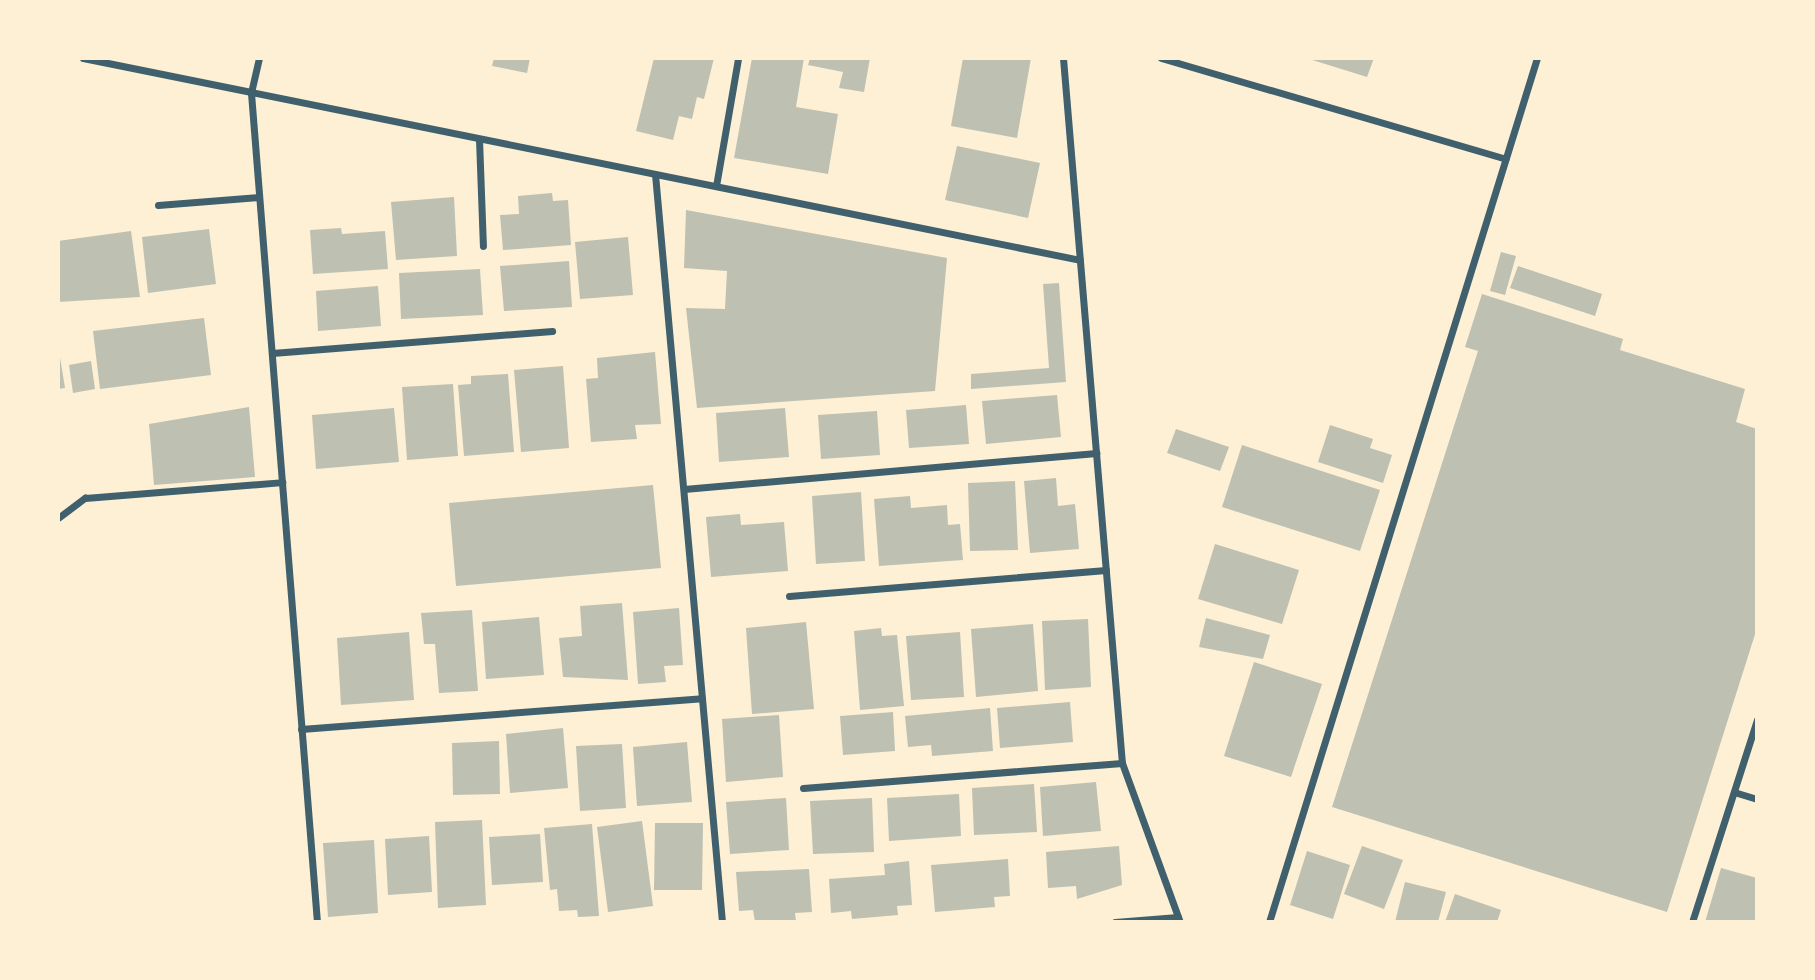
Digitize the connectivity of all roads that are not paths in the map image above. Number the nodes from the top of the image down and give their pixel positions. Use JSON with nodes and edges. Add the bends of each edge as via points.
{"nodes":[{"id":1,"x":83,"y":58,"type":"edge"},
{"id":2,"x":259,"y":58,"type":"edge"},
{"id":3,"x":738,"y":58,"type":"edge"},
{"id":4,"x":1063,"y":58,"type":"edge"},
{"id":5,"x":1161,"y":58,"type":"edge"},
{"id":6,"x":1537,"y":58,"type":"edge"},
{"id":7,"x":251,"y":93,"type":"junction"},
{"id":8,"x":479,"y":139,"type":"junction"},
{"id":9,"x":1506,"y":159,"type":"junction"},
{"id":10,"x":655,"y":174,"type":"junction"},
{"id":11,"x":716,"y":186,"type":"junction"},
{"id":12,"x":259,"y":197,"type":"junction"},
{"id":13,"x":158,"y":205,"type":"dead end"},
{"id":14,"x":483,"y":246,"type":"dead end"},
{"id":15,"x":1080,"y":260,"type":"junction"},
{"id":16,"x":552,"y":331,"type":"dead end"},
{"id":17,"x":271,"y":354,"type":"junction"},
{"id":18,"x":1096,"y":453,"type":"junction"},
{"id":19,"x":282,"y":482,"type":"junction"},
{"id":20,"x":684,"y":489,"type":"junction"},
{"id":21,"x":58,"y":518,"type":"edge"},
{"id":22,"x":1106,"y":570,"type":"junction"},
{"id":23,"x":789,"y":596,"type":"dead end"},
{"id":24,"x":702,"y":698,"type":"junction"},
{"id":25,"x":1757,"y":719,"type":"edge"},
{"id":26,"x":301,"y":729,"type":"junction"},
{"id":27,"x":1122,"y":763,"type":"junction"},
{"id":28,"x":803,"y":788,"type":"dead end"},
{"id":29,"x":1734,"y":792,"type":"junction"},
{"id":30,"x":1757,"y":799,"type":"edge"},
{"id":31,"x":1179,"y":920,"type":"edge"},
{"id":32,"x":317,"y":922,"type":"edge"},
{"id":33,"x":722,"y":922,"type":"edge"},
{"id":34,"x":1115,"y":922,"type":"edge"},
{"id":35,"x":1269,"y":922,"type":"edge"},
{"id":36,"x":1692,"y":922,"type":"edge"}],
"edges":[{"from":1,"to":7,"type":"street"},
{"from":2,"to":7,"type":"street"},
{"from":3,"to":11,"type":"street"},
{"from":4,"to":15,"type":"street"},
{"from":5,"to":9,"type":"street"},
{"from":6,"to":9,"type":"street"},
{"from":7,"to":8,"type":"street"},
{"from":7,"to":12,"type":"street"},
{"from":8,"to":10,"type":"street"},
{"from":8,"to":14,"type":"street"},
{"from":9,"to":35,"type":"street"},
{"from":10,"to":11,"type":"street"},
{"from":10,"to":20,"type":"street"},
{"from":11,"to":15,"type":"street"},
{"from":12,"to":13,"type":"street"},
{"from":12,"to":17,"type":"street"},
{"from":15,"to":18,"type":"street"},
{"from":16,"to":17,"type":"street"},
{"from":17,"to":19,"type":"street"},
{"from":18,"to":20,"type":"street"},
{"from":18,"to":22,"type":"street"},
{"from":19,"to":21,"type":"street","via":[[85,498]]},
{"from":19,"to":26,"type":"street"},
{"from":20,"to":24,"type":"street"},
{"from":22,"to":23,"type":"street"},
{"from":22,"to":27,"type":"street"},
{"from":24,"to":26,"type":"street"},
{"from":24,"to":33,"type":"street"},
{"from":25,"to":29,"type":"street"},
{"from":26,"to":32,"type":"street"},
{"from":27,"to":28,"type":"street"},
{"from":27,"to":31,"type":"street"},
{"from":29,"to":30,"type":"street"},
{"from":29,"to":36,"type":"street"},
{"from":31,"to":34,"type":"street"}]}
